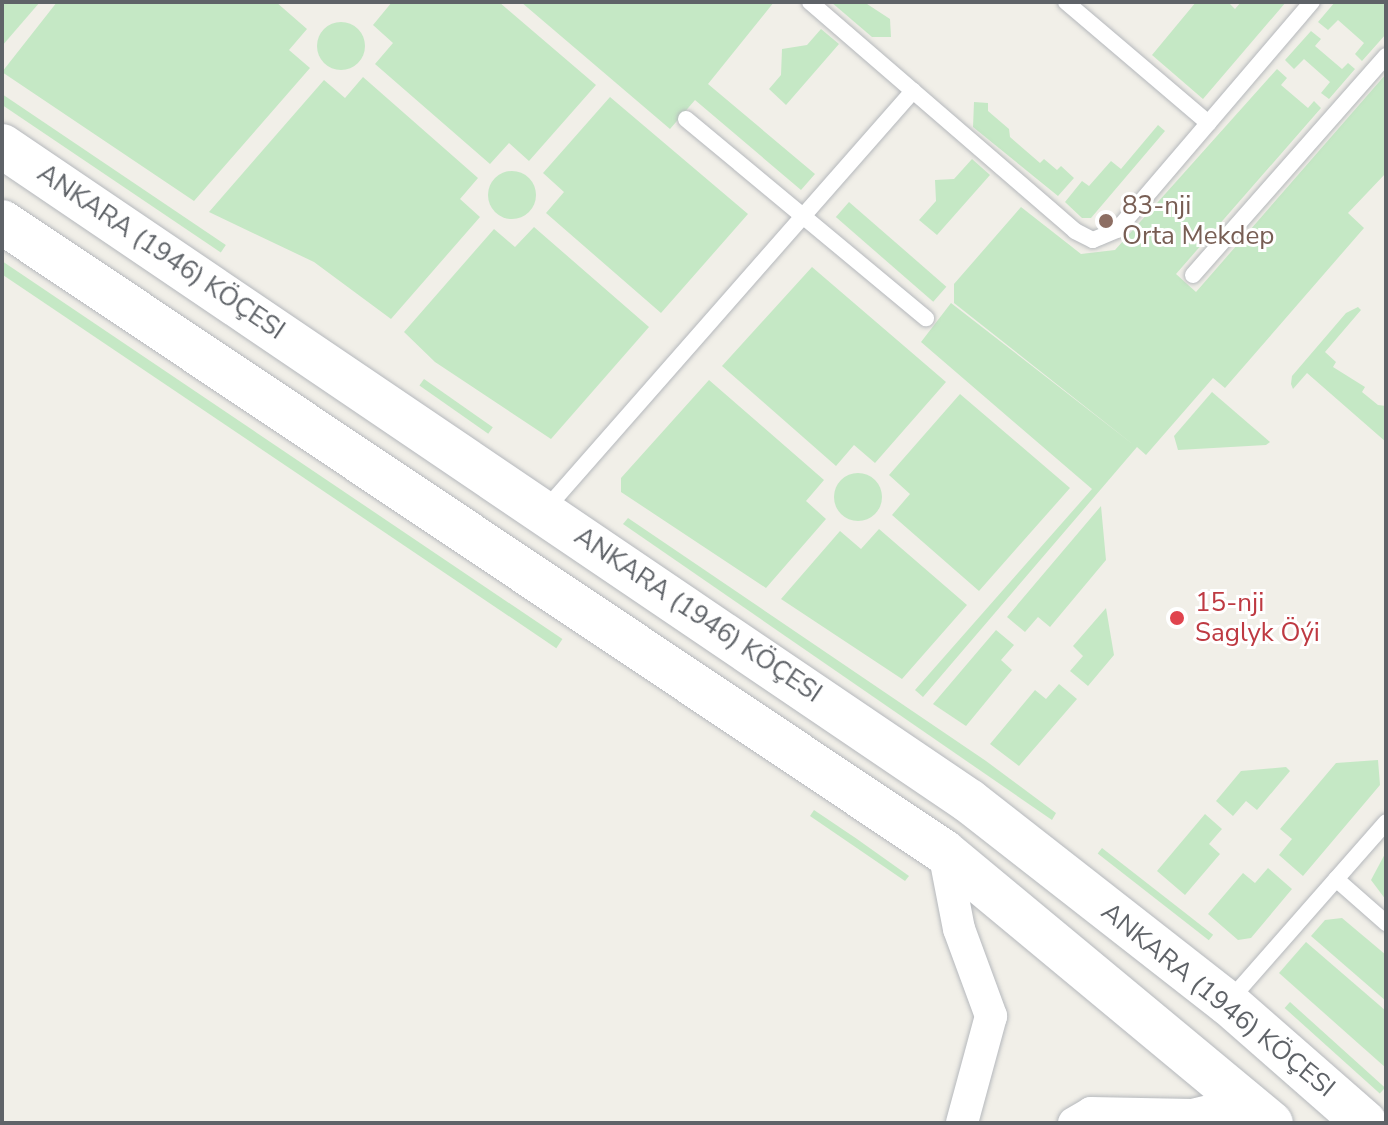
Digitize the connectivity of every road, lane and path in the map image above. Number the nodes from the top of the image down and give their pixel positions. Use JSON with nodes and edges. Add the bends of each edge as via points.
{"nodes":[{"id":1,"x":810,"y":2,"type":"edge"},
{"id":2,"x":1066,"y":2,"type":"edge"},
{"id":3,"x":1312,"y":2,"type":"edge"},
{"id":4,"x":1386,"y":56,"type":"edge"},
{"id":5,"x":913,"y":91,"type":"junction"},
{"id":6,"x":686,"y":119,"type":"dead end"},
{"id":7,"x":1208,"y":123,"type":"junction"},
{"id":8,"x":2,"y":146,"type":"edge"},
{"id":9,"x":801,"y":214,"type":"junction"},
{"id":10,"x":2,"y":222,"type":"edge"},
{"id":11,"x":1193,"y":275,"type":"dead end"},
{"id":12,"x":926,"y":318,"type":"dead end"},
{"id":13,"x":545,"y":510,"type":"junction"},
{"id":14,"x":1386,"y":822,"type":"edge"},
{"id":15,"x":944,"y":852,"type":"junction"},
{"id":16,"x":1336,"y":879,"type":"junction"},
{"id":17,"x":1386,"y":923,"type":"edge"},
{"id":18,"x":1228,"y":1003,"type":"junction"},
{"id":19,"x":1259,"y":1112,"type":"edge"},
{"id":20,"x":962,"y":1123,"type":"edge"},
{"id":21,"x":1074,"y":1123,"type":"edge"},
{"id":22,"x":1365,"y":1123,"type":"edge"}],
"edges":[{"from":1,"to":5,"type":"lane"},
{"from":2,"to":7,"type":"lane"},
{"from":3,"to":7,"type":"lane"},
{"from":4,"to":11,"type":"lane"},
{"from":5,"to":7,"type":"lane","via":[[1084,239],[1093,240],[1117,230]]},
{"from":5,"to":9,"type":"lane"},
{"from":6,"to":9,"type":"lane"},
{"from":8,"to":13,"type":"main road","name":"ANKARA (1946) KÖÇESI"},
{"from":9,"to":12,"type":"lane"},
{"from":9,"to":13,"type":"lane"},
{"from":10,"to":15,"type":"main road"},
{"from":13,"to":18,"type":"main road","name":"ANKARA (1946) KÖÇESI","via":[[969,801]]},
{"from":14,"to":16,"type":"lane"},
{"from":15,"to":19,"type":"main road"},
{"from":15,"to":20,"type":"street","via":[[959,929],[991,1016]]},
{"from":16,"to":17,"type":"lane"},
{"from":16,"to":18,"type":"lane"},
{"from":18,"to":22,"type":"main road","name":"ANKARA (1946) KÖÇESI"},
{"from":19,"to":21,"type":"street","via":[[1091,1113]]}]}
